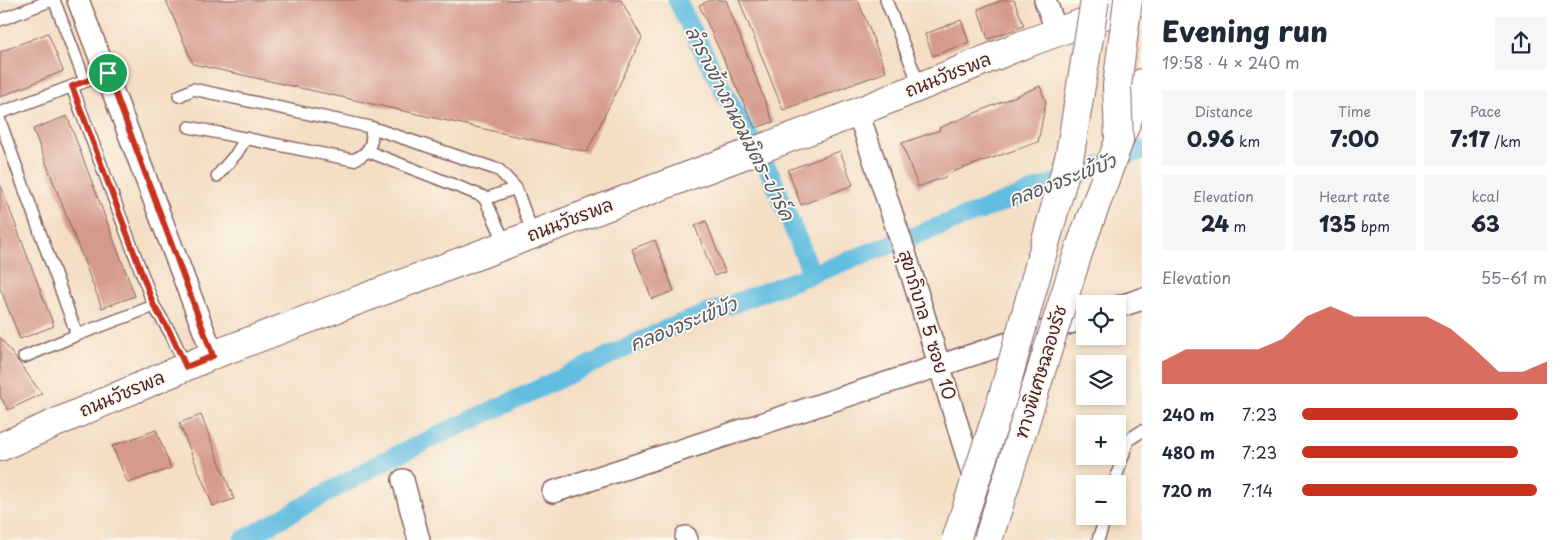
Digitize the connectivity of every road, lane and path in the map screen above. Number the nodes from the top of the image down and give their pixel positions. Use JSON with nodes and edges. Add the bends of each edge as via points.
{"nodes":[{"id":1,"x":53,"y":0,"type":"edge"},
{"id":2,"x":78,"y":0,"type":"edge"},
{"id":3,"x":886,"y":0,"type":"edge"},
{"id":4,"x":1045,"y":0,"type":"edge"},
{"id":5,"x":1095,"y":0,"type":"edge"},
{"id":6,"x":1128,"y":0,"type":"edge"},
{"id":7,"x":1142,"y":0,"type":"edge"},
{"id":8,"x":0,"y":20,"type":"edge"},
{"id":9,"x":1057,"y":32,"type":"junction"},
{"id":10,"x":108,"y":73,"type":"junction"},
{"id":11,"x":85,"y":82,"type":"junction"},
{"id":12,"x":1142,"y":83,"type":"edge"},
{"id":13,"x":72,"y":86,"type":"junction"},
{"id":14,"x":920,"y":87,"type":"junction"},
{"id":15,"x":179,"y":96,"type":"dead end"},
{"id":16,"x":858,"y":112,"type":"junction"},
{"id":17,"x":0,"y":113,"type":"edge"},
{"id":18,"x":0,"y":121,"type":"edge"},
{"id":19,"x":189,"y":127,"type":"dead end"},
{"id":20,"x":370,"y":127,"type":"junction"},
{"id":21,"x":246,"y":138,"type":"junction"},
{"id":22,"x":1119,"y":141,"type":"junction"},
{"id":23,"x":367,"y":151,"type":"junction"},
{"id":24,"x":217,"y":176,"type":"dead end"},
{"id":25,"x":516,"y":188,"type":"junction"},
{"id":26,"x":485,"y":199,"type":"junction"},
{"id":27,"x":533,"y":234,"type":"junction"},
{"id":28,"x":506,"y":245,"type":"junction"},
{"id":29,"x":1142,"y":299,"type":"edge"},
{"id":30,"x":1126,"y":305,"type":"edge"},
{"id":31,"x":154,"y":306,"type":"junction"},
{"id":32,"x":1076,"y":321,"type":"edge"},
{"id":33,"x":77,"y":335,"type":"junction"},
{"id":34,"x":213,"y":356,"type":"junction"},
{"id":35,"x":24,"y":357,"type":"dead end"},
{"id":36,"x":186,"y":367,"type":"junction"},
{"id":37,"x":941,"y":367,"type":"junction"},
{"id":38,"x":1142,"y":431,"type":"edge"},
{"id":39,"x":0,"y":447,"type":"edge"},
{"id":40,"x":1117,"y":475,"type":"edge"},
{"id":41,"x":403,"y":480,"type":"dead end"},
{"id":42,"x":553,"y":492,"type":"dead end"},
{"id":43,"x":1103,"y":525,"type":"edge"},
{"id":44,"x":419,"y":540,"type":"edge"},
{"id":45,"x":956,"y":540,"type":"edge"},
{"id":46,"x":988,"y":540,"type":"edge"},
{"id":47,"x":993,"y":540,"type":"edge"},
{"id":48,"x":1098,"y":540,"type":"edge"}],
"edges":[{"from":1,"to":8,"type":"lane"},
{"from":1,"to":11,"type":"lane"},
{"from":2,"to":10,"type":"street"},
{"from":3,"to":14,"type":"lane"},
{"from":4,"to":9,"type":"street"},
{"from":5,"to":45,"type":"main road","name":"ทางพิเศษฉลองรัช","bridge":true,"via":[[1070,154],[1003,396]]},
{"from":6,"to":22,"type":"main road","name":"ทางพิเศษฉลองรัช","bridge":true,"via":[[1117,86]]},
{"from":7,"to":9,"type":"main road","name":"ถนนวัชรพล"},
{"from":9,"to":14,"type":"main road","name":"ถนนวัชรพล"},
{"from":10,"to":11,"type":"lane"},
{"from":10,"to":34,"type":"street"},
{"from":11,"to":13,"type":"lane"},
{"from":12,"to":22,"type":"main road"},
{"from":13,"to":17,"type":"lane"},
{"from":13,"to":31,"type":"lane"},
{"from":14,"to":16,"type":"main road","name":"ถนนวัชรพล"},
{"from":15,"to":20,"type":"lane","via":[[193,88]]},
{"from":16,"to":27,"type":"main road","name":"ถนนวัชรพล"},
{"from":16,"to":37,"type":"street","name":"สุขาภิบาล 5 ซอย 10"},
{"from":18,"to":33,"type":"lane"},
{"from":19,"to":21,"type":"lane"},
{"from":20,"to":23,"type":"lane","via":[[373,136]]},
{"from":20,"to":25,"type":"lane","via":[[493,167]]},
{"from":21,"to":23,"type":"lane","via":[[353,160]]},
{"from":21,"to":24,"type":"lane"},
{"from":22,"to":46,"type":"main road","name":"ทางพิเศษฉลองรัช","bridge":true,"via":[[1079,250]]},
{"from":23,"to":26,"type":"lane","via":[[472,190]]},
{"from":25,"to":26,"type":"lane"},
{"from":25,"to":27,"type":"lane"},
{"from":26,"to":28,"type":"lane"},
{"from":27,"to":28,"type":"main road","name":"ถนนวัชรพล"},
{"from":28,"to":34,"type":"main road","name":"ถนนวัชรพล"},
{"from":29,"to":30,"type":"street"},
{"from":31,"to":33,"type":"lane"},
{"from":31,"to":36,"type":"lane"},
{"from":32,"to":37,"type":"street"},
{"from":33,"to":35,"type":"lane"},
{"from":34,"to":36,"type":"main road","name":"ถนนวัชรพล"},
{"from":36,"to":39,"type":"main road","name":"ถนนวัชรพล"},
{"from":37,"to":42,"type":"street"},
{"from":37,"to":47,"type":"street","name":"สุขาภิบาล 5 ซอย 10"},
{"from":38,"to":40,"type":"lane","via":[[1128,440]]},
{"from":41,"to":44,"type":"street"},
{"from":43,"to":48,"type":"lane"}]}
